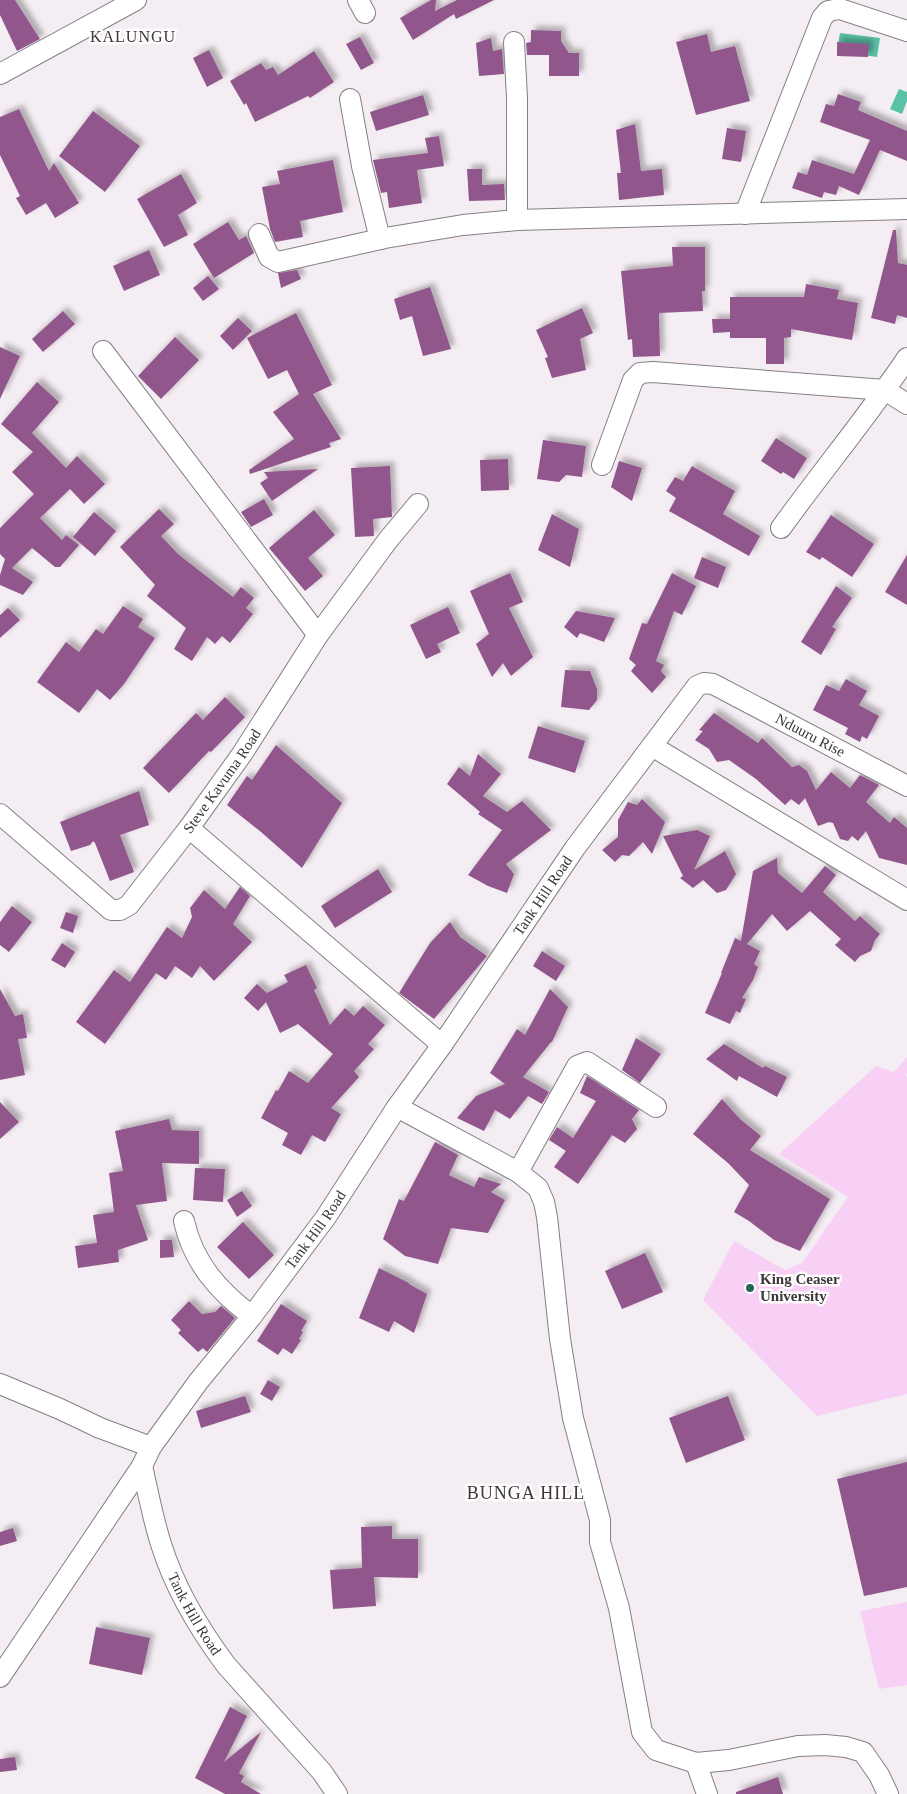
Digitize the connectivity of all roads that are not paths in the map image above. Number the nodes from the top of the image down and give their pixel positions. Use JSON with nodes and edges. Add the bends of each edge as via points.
{"nodes":[{"id":1,"x":136,"y":0,"type":"edge"},
{"id":2,"x":907,"y":31,"type":"edge"},
{"id":3,"x":514,"y":42,"type":"dead end"},
{"id":4,"x":0,"y":74,"type":"edge"},
{"id":5,"x":350,"y":99,"type":"dead end"},
{"id":6,"x":907,"y":209,"type":"edge"},
{"id":7,"x":745,"y":214,"type":"junction"},
{"id":8,"x":517,"y":220,"type":"junction"},
{"id":9,"x":259,"y":234,"type":"dead end"},
{"id":10,"x":380,"y":239,"type":"junction"},
{"id":11,"x":103,"y":351,"type":"dead end"},
{"id":12,"x":907,"y":358,"type":"edge"},
{"id":13,"x":885,"y":390,"type":"junction"},
{"id":14,"x":907,"y":404,"type":"edge"},
{"id":15,"x":602,"y":465,"type":"dead end"},
{"id":16,"x":418,"y":504,"type":"dead end"},
{"id":17,"x":782,"y":528,"type":"dead end"},
{"id":18,"x":318,"y":635,"type":"junction"},
{"id":19,"x":713,"y":684,"type":"joint"},
{"id":20,"x":652,"y":746,"type":"junction"},
{"id":21,"x":907,"y":786,"type":"edge"},
{"id":22,"x":0,"y":814,"type":"edge"},
{"id":23,"x":189,"y":828,"type":"junction"},
{"id":24,"x":907,"y":900,"type":"edge"},
{"id":25,"x":442,"y":1045,"type":"junction"},
{"id":26,"x":397,"y":1107,"type":"junction"},
{"id":27,"x":656,"y":1107,"type":"dead end"},
{"id":28,"x":518,"y":1172,"type":"junction"},
{"id":29,"x":184,"y":1221,"type":"dead end"},
{"id":30,"x":252,"y":1316,"type":"junction"},
{"id":31,"x":0,"y":1384,"type":"edge"},
{"id":32,"x":151,"y":1447,"type":"junction"},
{"id":33,"x":142,"y":1466,"type":"junction"},
{"id":34,"x":0,"y":1676,"type":"edge"},
{"id":35,"x":696,"y":1763,"type":"junction"},
{"id":36,"x":337,"y":1794,"type":"edge"},
{"id":37,"x":707,"y":1794,"type":"edge"},
{"id":38,"x":888,"y":1794,"type":"edge"}],
"edges":[{"from":1,"to":4,"type":"street"},
{"from":2,"to":7,"type":"street","via":[[840,9],[828,12],[822,18]]},
{"from":3,"to":8,"type":"street"},
{"from":5,"to":10,"type":"street"},
{"from":6,"to":7,"type":"street"},
{"from":7,"to":8,"type":"street"},
{"from":8,"to":10,"type":"street"},
{"from":9,"to":10,"type":"street","via":[[269,257],[278,262]]},
{"from":11,"to":18,"type":"street"},
{"from":12,"to":13,"type":"street"},
{"from":13,"to":14,"type":"street"},
{"from":13,"to":15,"type":"street","via":[[653,372],[640,374],[633,380]]},
{"from":13,"to":17,"type":"street"},
{"from":16,"to":18,"type":"street","name":"Steve Kavuma Road"},
{"from":18,"to":23,"type":"street","name":"Steve Kavuma Road","via":[[242,754]]},
{"from":19,"to":20,"type":"street","name":"Tank Hill Road","via":[[697,686]]},
{"from":19,"to":21,"type":"street","name":"Nduuru Rise"},
{"from":20,"to":24,"type":"street"},
{"from":20,"to":25,"type":"street","name":"Tank Hill Road","via":[[575,848]]},
{"from":22,"to":23,"type":"street","name":"Steve Kavuma Road","via":[[111,910],[129,905]]},
{"from":23,"to":25,"type":"street"},
{"from":25,"to":26,"type":"street","name":"Tank Hill Road"},
{"from":26,"to":28,"type":"street"},
{"from":26,"to":30,"type":"street","name":"Tank Hill Road","via":[[326,1217]]},
{"from":27,"to":28,"type":"street","via":[[586,1062],[581,1063]]},
{"from":28,"to":35,"type":"street","via":[[538,1188],[544,1202],[573,1418],[600,1520],[600,1542],[620,1608],[642,1732],[656,1750]]},
{"from":29,"to":30,"type":"street","via":[[188,1239],[215,1284]]},
{"from":30,"to":32,"type":"street","name":"Tank Hill Road"},
{"from":31,"to":32,"type":"street"},
{"from":32,"to":33,"type":"street","name":"Tank Hill Road"},
{"from":33,"to":34,"type":"street"},
{"from":33,"to":36,"type":"street","name":"Tank Hill Road","via":[[162,1545],[183,1596],[213,1647],[322,1772]]},
{"from":35,"to":37,"type":"street"},
{"from":35,"to":38,"type":"street","via":[[798,1746],[846,1747],[863,1752],[880,1775]]}]}
